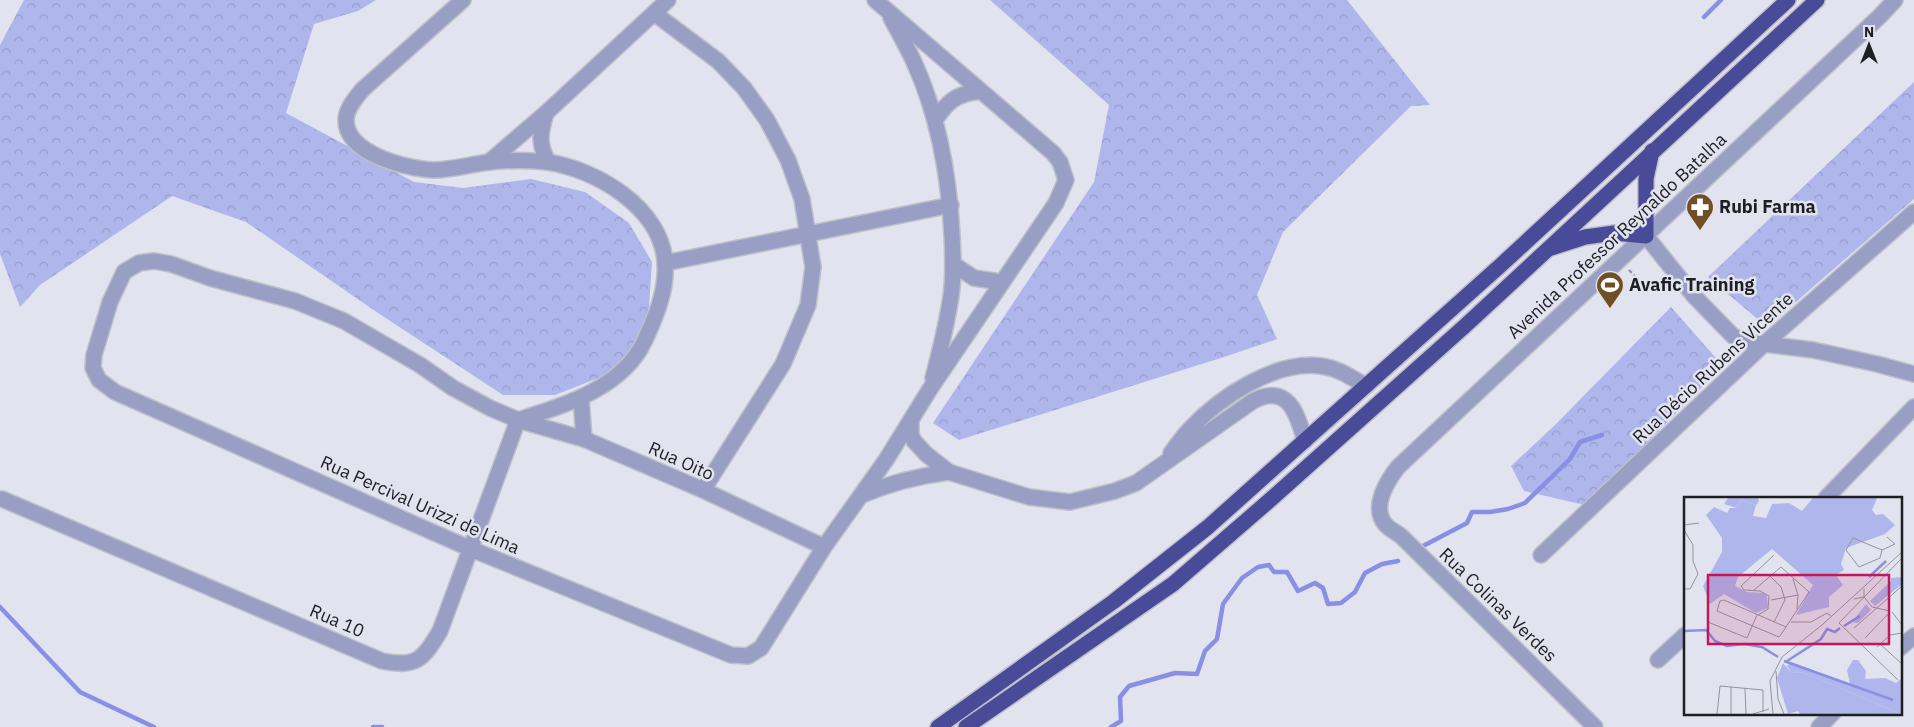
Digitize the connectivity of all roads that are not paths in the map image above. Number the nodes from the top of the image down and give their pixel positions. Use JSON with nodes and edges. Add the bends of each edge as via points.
{"nodes":[{"id":1,"x":462,"y":0,"type":"edge"},
{"id":2,"x":668,"y":0,"type":"edge"},
{"id":3,"x":875,"y":0,"type":"edge"},
{"id":4,"x":1788,"y":0,"type":"edge"},
{"id":5,"x":1817,"y":0,"type":"edge"},
{"id":6,"x":1895,"y":0,"type":"edge"},
{"id":7,"x":888,"y":12,"type":"junction"},
{"id":8,"x":654,"y":13,"type":"junction"},
{"id":9,"x":980,"y":91,"type":"junction"},
{"id":10,"x":546,"y":112,"type":"junction"},
{"id":11,"x":935,"y":120,"type":"junction"},
{"id":12,"x":1652,"y":152,"type":"junction"},
{"id":13,"x":489,"y":162,"type":"junction"},
{"id":14,"x":548,"y":162,"type":"junction"},
{"id":15,"x":951,"y":205,"type":"junction"},
{"id":16,"x":1914,"y":212,"type":"edge"},
{"id":17,"x":808,"y":233,"type":"junction"},
{"id":18,"x":1646,"y":236,"type":"junction"},
{"id":19,"x":1547,"y":249,"type":"junction"},
{"id":20,"x":666,"y":263,"type":"junction"},
{"id":21,"x":953,"y":264,"type":"junction"},
{"id":22,"x":1002,"y":282,"type":"junction"},
{"id":23,"x":1763,"y":345,"type":"junction"},
{"id":24,"x":94,"y":356,"type":"joint"},
{"id":25,"x":1914,"y":374,"type":"edge"},
{"id":26,"x":1366,"y":386,"type":"junction"},
{"id":27,"x":930,"y":389,"type":"junction"},
{"id":28,"x":581,"y":398,"type":"junction"},
{"id":29,"x":1914,"y":407,"type":"edge"},
{"id":30,"x":518,"y":420,"type":"junction"},
{"id":31,"x":910,"y":423,"type":"junction"},
{"id":32,"x":584,"y":439,"type":"junction"},
{"id":33,"x":1305,"y":441,"type":"junction"},
{"id":34,"x":1161,"y":466,"type":"junction"},
{"id":35,"x":949,"y":472,"type":"junction"},
{"id":36,"x":702,"y":490,"type":"junction"},
{"id":37,"x":861,"y":496,"type":"junction"},
{"id":38,"x":1827,"y":497,"type":"edge"},
{"id":39,"x":2,"y":499,"type":"dead end"},
{"id":40,"x":1380,"y":508,"type":"joint"},
{"id":41,"x":824,"y":547,"type":"junction"},
{"id":42,"x":471,"y":549,"type":"junction"},
{"id":43,"x":1542,"y":555,"type":"dead end"},
{"id":44,"x":1684,"y":636,"type":"edge"},
{"id":45,"x":1914,"y":636,"type":"edge"},
{"id":46,"x":1902,"y":646,"type":"edge"},
{"id":47,"x":1658,"y":660,"type":"dead end"},
{"id":48,"x":1832,"y":714,"type":"edge"},
{"id":49,"x":938,"y":727,"type":"edge"},
{"id":50,"x":966,"y":727,"type":"edge"},
{"id":51,"x":1596,"y":727,"type":"edge"},
{"id":52,"x":1819,"y":727,"type":"edge"}],
"edges":[{"from":1,"to":13,"type":"street","via":[[362,90],[350,105],[346,118],[348,130],[367,151],[384,160],[415,168],[449,169]]},
{"from":2,"to":8,"type":"street"},
{"from":3,"to":7,"type":"street"},
{"from":4,"to":26,"type":"highway"},
{"from":5,"to":12,"type":"highway"},
{"from":6,"to":18,"type":"street","name":"Avenida Professor Reynaldo Batalha"},
{"from":7,"to":9,"type":"street"},
{"from":7,"to":11,"type":"street","via":[[914,63]]},
{"from":8,"to":10,"type":"street"},
{"from":8,"to":17,"type":"street","via":[[718,61],[744,88],[767,120],[788,160],[802,198]]},
{"from":9,"to":11,"type":"street","via":[[951,100]]},
{"from":9,"to":22,"type":"street","via":[[1053,153],[1066,180],[1056,203]]},
{"from":10,"to":13,"type":"street"},
{"from":10,"to":14,"type":"street","via":[[540,138]]},
{"from":11,"to":15,"type":"street"},
{"from":12,"to":18,"type":"highway","via":[[1646,180]]},
{"from":12,"to":19,"type":"highway"},
{"from":13,"to":14,"type":"street"},
{"from":14,"to":20,"type":"street","via":[[601,180],[631,199],[660,240]]},
{"from":15,"to":17,"type":"street"},
{"from":15,"to":21,"type":"street"},
{"from":16,"to":23,"type":"street","name":"Rua Décio Rubens Vicente"},
{"from":17,"to":20,"type":"street"},
{"from":17,"to":36,"type":"street","via":[[813,268],[808,305],[797,332],[783,364]]},
{"from":18,"to":19,"type":"highway","via":[[1614,233],[1585,237]]},
{"from":18,"to":23,"type":"street","via":[[1694,296],[1733,336]]},
{"from":18,"to":40,"type":"street","name":"Avenida Professor Reynaldo Batalha","via":[[1398,467],[1381,494]]},
{"from":19,"to":50,"type":"highway","via":[[1466,325],[1173,584]]},
{"from":20,"to":28,"type":"street","via":[[663,291],[638,354],[620,374]]},
{"from":21,"to":22,"type":"street","via":[[974,278]]},
{"from":21,"to":27,"type":"street","via":[[951,295]]},
{"from":22,"to":27,"type":"street"},
{"from":23,"to":25,"type":"street","via":[[1814,350]]},
{"from":23,"to":43,"type":"street","name":"Rua Décio Rubens Vicente"},
{"from":24,"to":30,"type":"street","name":"Rua Oito","via":[[110,302],[124,272],[139,263],[154,261],[295,301],[344,321],[453,388]]},
{"from":24,"to":42,"type":"street","name":"Rua Percival Urizzi de Lima","via":[[93,368],[98,380],[115,392]]},
{"from":26,"to":33,"type":"highway"},
{"from":26,"to":34,"type":"street","via":[[1336,369],[1320,366],[1296,366],[1250,382],[1215,406],[1190,429]]},
{"from":27,"to":31,"type":"street"},
{"from":28,"to":30,"type":"street"},
{"from":28,"to":32,"type":"street"},
{"from":29,"to":38,"type":"street"},
{"from":30,"to":32,"type":"street","name":"Rua Oito"},
{"from":30,"to":42,"type":"street","name":"Rua 10"},
{"from":31,"to":35,"type":"street","via":[[914,441]]},
{"from":31,"to":37,"type":"street"},
{"from":32,"to":36,"type":"street","name":"Rua Oito"},
{"from":33,"to":34,"type":"street","via":[[1292,405],[1283,398],[1262,396]]},
{"from":33,"to":49,"type":"highway","via":[[1164,563]]},
{"from":34,"to":35,"type":"street","via":[[1136,483],[1070,502],[1029,497]]},
{"from":35,"to":37,"type":"street","via":[[916,476]]},
{"from":36,"to":41,"type":"street","name":"Rua Oito"},
{"from":37,"to":41,"type":"street"},
{"from":39,"to":42,"type":"street","name":"Rua 10","via":[[382,661],[398,664],[421,658],[430,649]]},
{"from":40,"to":51,"type":"street","name":"Rua Colinas Verdes","via":[[1384,523]]},
{"from":41,"to":42,"type":"street","name":"Rua Percival Urizzi de Lima","via":[[776,627],[761,648],[748,656],[731,655]]},
{"from":44,"to":47,"type":"street"},
{"from":45,"to":46,"type":"street"},
{"from":48,"to":52,"type":"street"}]}
